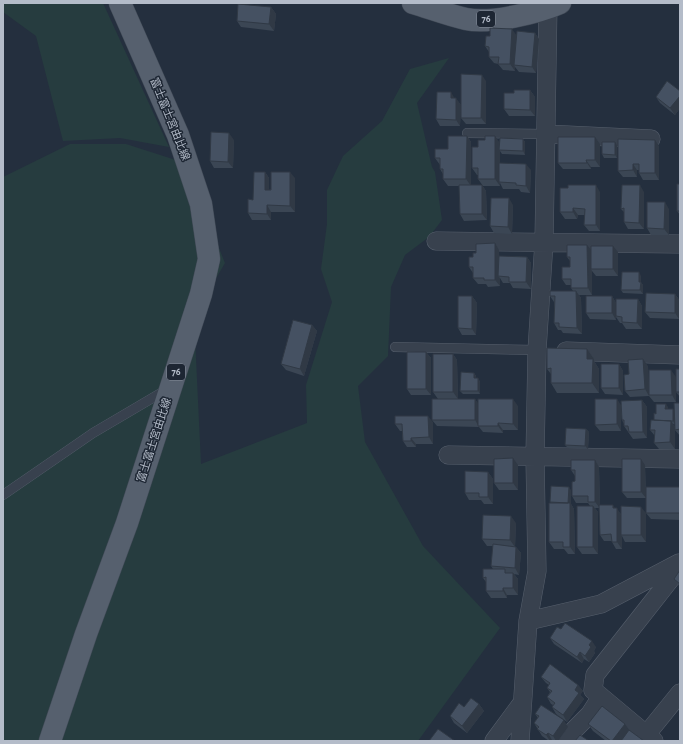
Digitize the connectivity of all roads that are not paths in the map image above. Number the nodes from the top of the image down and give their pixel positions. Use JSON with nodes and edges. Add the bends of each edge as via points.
{"nodes":[{"id":1,"x":120,"y":3,"type":"edge"},
{"id":2,"x":413,"y":3,"type":"edge"},
{"id":3,"x":553,"y":5,"type":"edge"},
{"id":4,"x":467,"y":133,"type":"dead end"},
{"id":5,"x":546,"y":134,"type":"junction"},
{"id":6,"x":651,"y":139,"type":"edge"},
{"id":7,"x":436,"y":241,"type":"dead end"},
{"id":8,"x":544,"y":242,"type":"junction"},
{"id":9,"x":680,"y":244,"type":"edge"},
{"id":10,"x":395,"y":348,"type":"dead end"},
{"id":11,"x":537,"y":350,"type":"junction"},
{"id":12,"x":680,"y":354,"type":"edge"},
{"id":13,"x":171,"y":388,"type":"junction"},
{"id":14,"x":448,"y":455,"type":"dead end"},
{"id":15,"x":535,"y":457,"type":"junction"},
{"id":16,"x":680,"y":460,"type":"edge"},
{"id":17,"x":3,"y":495,"type":"edge"},
{"id":18,"x":680,"y":563,"type":"edge"},
{"id":19,"x":680,"y":567,"type":"edge"},
{"id":20,"x":528,"y":621,"type":"junction"},
{"id":21,"x":680,"y":693,"type":"edge"},
{"id":22,"x":601,"y":697,"type":"junction"},
{"id":23,"x":522,"y":703,"type":"junction"},
{"id":24,"x":650,"y":738,"type":"edge"},
{"id":25,"x":50,"y":741,"type":"edge"},
{"id":26,"x":494,"y":741,"type":"edge"},
{"id":27,"x":520,"y":741,"type":"edge"},
{"id":28,"x":564,"y":741,"type":"edge"}],
"edges":[{"from":1,"to":13,"type":"main road","name":"富士富士宮由比線","number":"76","via":[[178,134],[201,204],[209,259],[201,294]]},
{"from":2,"to":3,"type":"main road","number":"76","via":[[468,19],[497,19]]},
{"from":3,"to":5,"type":"street"},
{"from":4,"to":5,"type":"lane"},
{"from":5,"to":6,"type":"street"},
{"from":5,"to":8,"type":"street"},
{"from":7,"to":8,"type":"street"},
{"from":8,"to":9,"type":"street"},
{"from":8,"to":11,"type":"street"},
{"from":10,"to":11,"type":"lane"},
{"from":11,"to":12,"type":"street"},
{"from":11,"to":15,"type":"street"},
{"from":13,"to":17,"type":"lane","via":[[93,433]]},
{"from":13,"to":25,"type":"main road","name":"富士富士宮由比線","number":"76","via":[[127,523]]},
{"from":14,"to":15,"type":"street"},
{"from":15,"to":16,"type":"street"},
{"from":15,"to":20,"type":"street","via":[[537,571]]},
{"from":18,"to":20,"type":"street","via":[[601,604]]},
{"from":19,"to":22,"type":"street","via":[[595,676],[592,690]]},
{"from":20,"to":23,"type":"street"},
{"from":21,"to":24,"type":"street"},
{"from":22,"to":24,"type":"street"},
{"from":22,"to":28,"type":"street","via":[[590,714]]},
{"from":23,"to":26,"type":"street"},
{"from":23,"to":27,"type":"street"}]}
